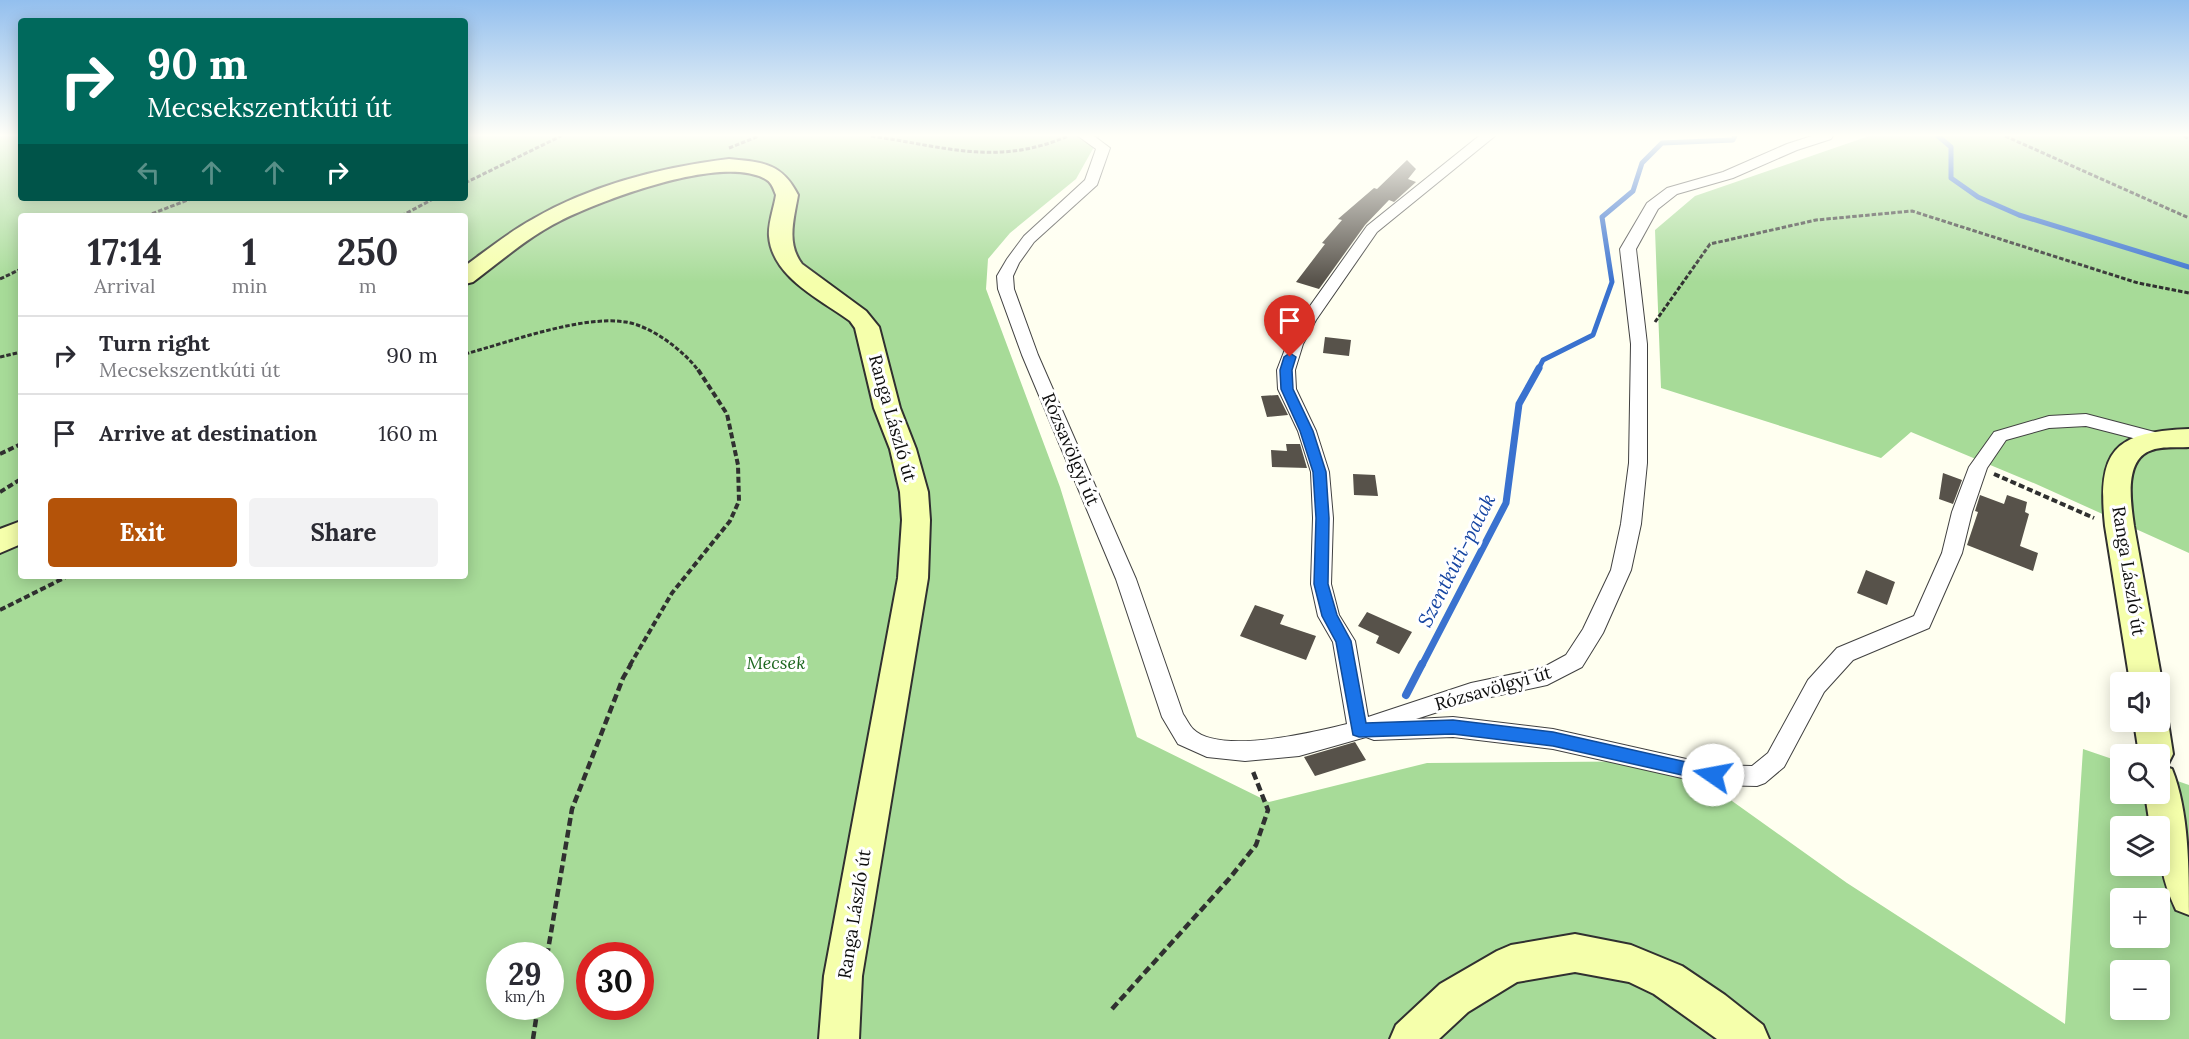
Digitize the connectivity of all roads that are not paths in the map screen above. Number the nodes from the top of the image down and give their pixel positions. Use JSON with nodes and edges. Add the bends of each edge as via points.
{"nodes":[{"id":1,"x":643,"y":184,"type":"edge"},
{"id":2,"x":780,"y":184,"type":"edge"},
{"id":3,"x":1089,"y":184,"type":"edge"},
{"id":4,"x":1428,"y":184,"type":"edge"},
{"id":5,"x":1695,"y":184,"type":"edge"},
{"id":6,"x":468,"y":275,"type":"edge"},
{"id":7,"x":2189,"y":438,"type":"edge"},
{"id":8,"x":2160,"y":439,"type":"junction"},
{"id":9,"x":18,"y":533,"type":"edge"},
{"id":10,"x":0,"y":542,"type":"edge"},
{"id":11,"x":2145,"y":672,"type":"edge"},
{"id":12,"x":1359,"y":730,"type":"junction"},
{"id":13,"x":2164,"y":804,"type":"edge"},
{"id":14,"x":2189,"y":898,"type":"edge"},
{"id":15,"x":839,"y":1039,"type":"edge"},
{"id":16,"x":1410,"y":1039,"type":"edge"},
{"id":17,"x":1749,"y":1039,"type":"edge"}],
"edges":[{"from":1,"to":6,"type":"main road","name":"Ranga László út","via":[[553,216]]},
{"from":2,"to":15,"type":"main road","name":"Ranga László út","via":[[787,195],[780,235],[785,257],[794,269],[858,316],[867,327],[914,492],[916,520],[913,578],[843,976]]},
{"from":3,"to":12,"type":"street","name":"Rózsavölgyi út","via":[[1029,239],[1005,276],[1006,289],[1030,355],[1126,579],[1173,717],[1186,737],[1196,742],[1245,751],[1299,746]]},
{"from":4,"to":12,"type":"street","via":[[1372,229],[1308,320],[1286,370],[1287,389],[1320,472],[1321,584],[1329,616],[1344,641]]},
{"from":5,"to":12,"type":"street","name":"Rózsavölgyi út","via":[[1672,191],[1652,206],[1628,249],[1639,344],[1638,463],[1621,570],[1592,633],[1574,661],[1547,676],[1471,692]]},
{"from":7,"to":8,"type":"main road","name":"Ranga László út"},
{"from":8,"to":11,"type":"main road","name":"Ranga László út","via":[[2134,447],[2123,460],[2118,477],[2122,544]]},
{"from":8,"to":12,"type":"street","via":[[2086,420],[2049,422],[2000,436],[1978,467],[1952,553],[1922,622],[1845,654],[1816,686],[1776,760],[1757,776],[1713,775],[1553,739],[1453,727]]},
{"from":9,"to":10,"type":"main road"},
{"from":13,"to":14,"type":"main road","via":[[2172,849]]},
{"from":16,"to":17,"type":"main road","via":[[1454,998],[1511,964],[1575,953],[1631,964],[1668,980]]}]}
